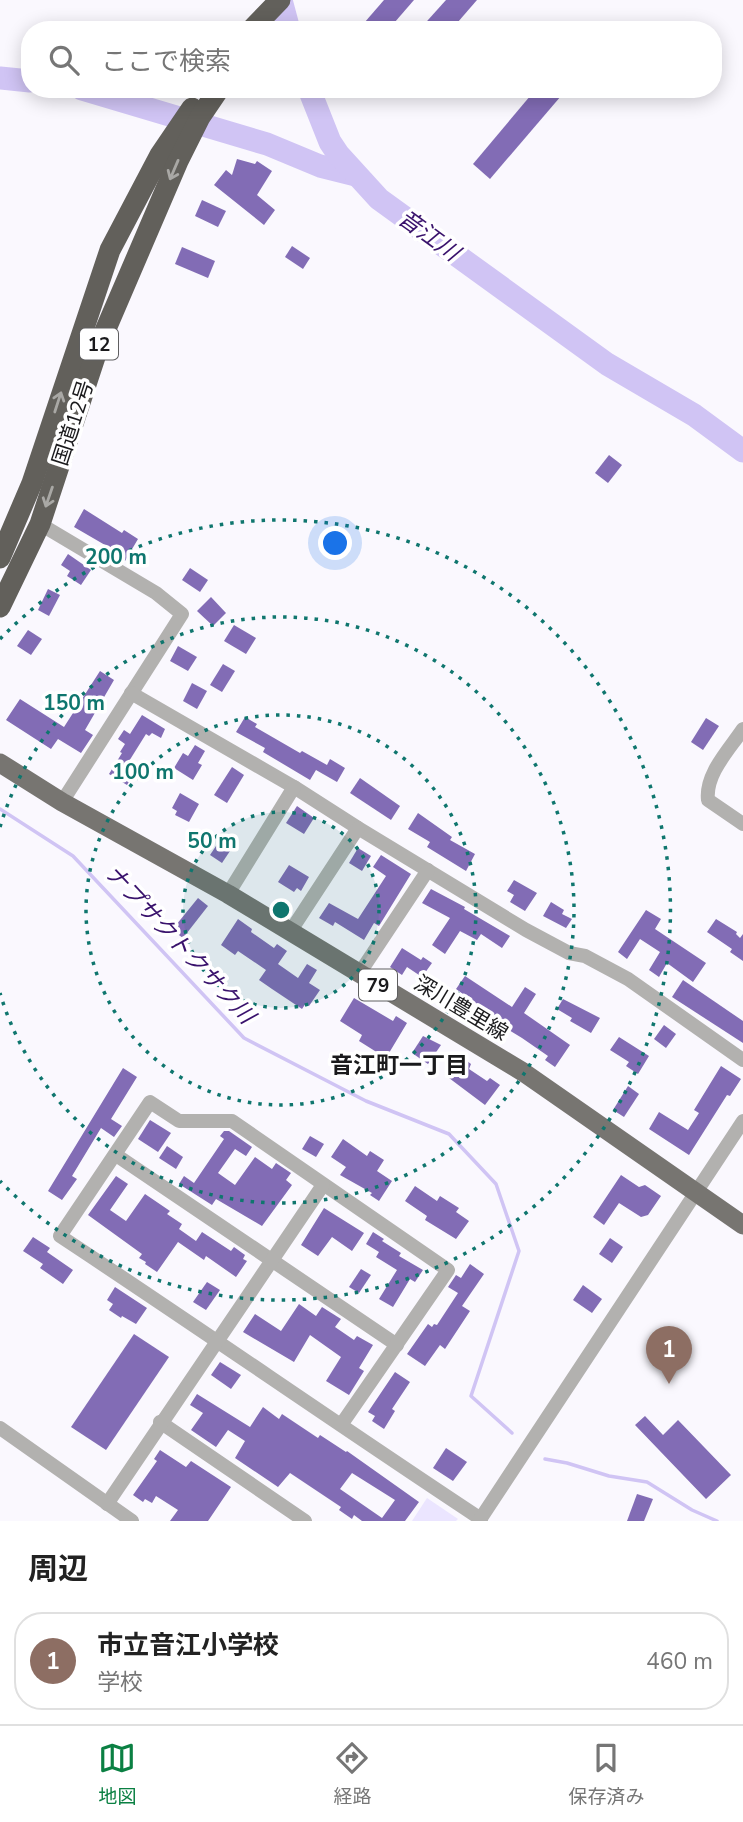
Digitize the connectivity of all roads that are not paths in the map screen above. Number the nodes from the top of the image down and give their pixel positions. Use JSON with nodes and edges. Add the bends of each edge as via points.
{"nodes":[{"id":1,"x":199,"y":98,"type":"edge"},
{"id":2,"x":213,"y":98,"type":"edge"},
{"id":3,"x":40,"y":524,"type":"junction"},
{"id":4,"x":0,"y":558,"type":"edge"},
{"id":5,"x":0,"y":607,"type":"edge"},
{"id":6,"x":131,"y":693,"type":"junction"},
{"id":7,"x":743,"y":729,"type":"edge"},
{"id":8,"x":0,"y":763,"type":"edge"},
{"id":9,"x":294,"y":786,"type":"junction"},
{"id":10,"x":62,"y":802,"type":"junction"},
{"id":11,"x":743,"y":824,"type":"edge"},
{"id":12,"x":358,"y":828,"type":"junction"},
{"id":13,"x":428,"y":870,"type":"junction"},
{"id":14,"x":228,"y":894,"type":"junction"},
{"id":15,"x":290,"y":932,"type":"junction"},
{"id":16,"x":359,"y":974,"type":"junction"},
{"id":17,"x":743,"y":1060,"type":"edge"},
{"id":18,"x":743,"y":1121,"type":"edge"},
{"id":19,"x":116,"y":1155,"type":"junction"},
{"id":20,"x":323,"y":1185,"type":"junction"},
{"id":21,"x":695,"y":1192,"type":"junction"},
{"id":22,"x":743,"y":1226,"type":"edge"},
{"id":23,"x":271,"y":1261,"type":"junction"},
{"id":24,"x":218,"y":1340,"type":"junction"},
{"id":25,"x":397,"y":1345,"type":"junction"},
{"id":26,"x":160,"y":1422,"type":"junction"},
{"id":27,"x":341,"y":1425,"type":"junction"},
{"id":28,"x":0,"y":1428,"type":"edge"},
{"id":29,"x":107,"y":1504,"type":"junction"},
{"id":30,"x":480,"y":1520,"type":"edge"},
{"id":31,"x":132,"y":1521,"type":"edge"},
{"id":32,"x":305,"y":1521,"type":"edge"}],
"edges":[{"from":4,"to":1,"type":"highway","name":"国道12号","number":"12","one_way":true,"via":[[32,483],[110,250],[160,155]]},
{"from":2,"to":3,"type":"highway","name":"国道12号","number":"12","one_way":true,"via":[[178,161],[99,345]]},
{"from":3,"to":5,"type":"highway","name":"国道12号","number":"12"},
{"from":3,"to":6,"type":"street","via":[[156,593],[182,614]]},
{"from":6,"to":9,"type":"street"},
{"from":6,"to":10,"type":"street"},
{"from":7,"to":11,"type":"street","via":[[707,788],[708,800]]},
{"from":8,"to":10,"type":"main road","name":"深川豊里線","number":"79"},
{"from":9,"to":12,"type":"street"},
{"from":9,"to":14,"type":"street"},
{"from":10,"to":14,"type":"main road","name":"深川豊里線","number":"79"},
{"from":12,"to":13,"type":"street"},
{"from":12,"to":15,"type":"street"},
{"from":13,"to":16,"type":"street"},
{"from":13,"to":17,"type":"street","via":[[558,948],[585,956],[628,979]]},
{"from":14,"to":15,"type":"main road","name":"深川豊里線","number":"79"},
{"from":15,"to":16,"type":"main road","name":"深川豊里線","number":"79"},
{"from":16,"to":21,"type":"main road","name":"深川豊里線","number":"79","via":[[523,1072]]},
{"from":18,"to":21,"type":"street"},
{"from":19,"to":20,"type":"street","via":[[150,1102],[179,1121],[232,1121]]},
{"from":19,"to":23,"type":"street"},
{"from":19,"to":24,"type":"street","via":[[60,1236]]},
{"from":20,"to":23,"type":"street"},
{"from":20,"to":25,"type":"street","via":[[448,1270]]},
{"from":21,"to":22,"type":"main road","name":"深川豊里線","number":"79"},
{"from":21,"to":30,"type":"street"},
{"from":23,"to":24,"type":"street"},
{"from":23,"to":25,"type":"street"},
{"from":24,"to":26,"type":"street"},
{"from":24,"to":27,"type":"street"},
{"from":25,"to":27,"type":"street"},
{"from":26,"to":29,"type":"street"},
{"from":26,"to":32,"type":"street"},
{"from":27,"to":30,"type":"street"},
{"from":28,"to":29,"type":"street"},
{"from":29,"to":31,"type":"street"}]}
